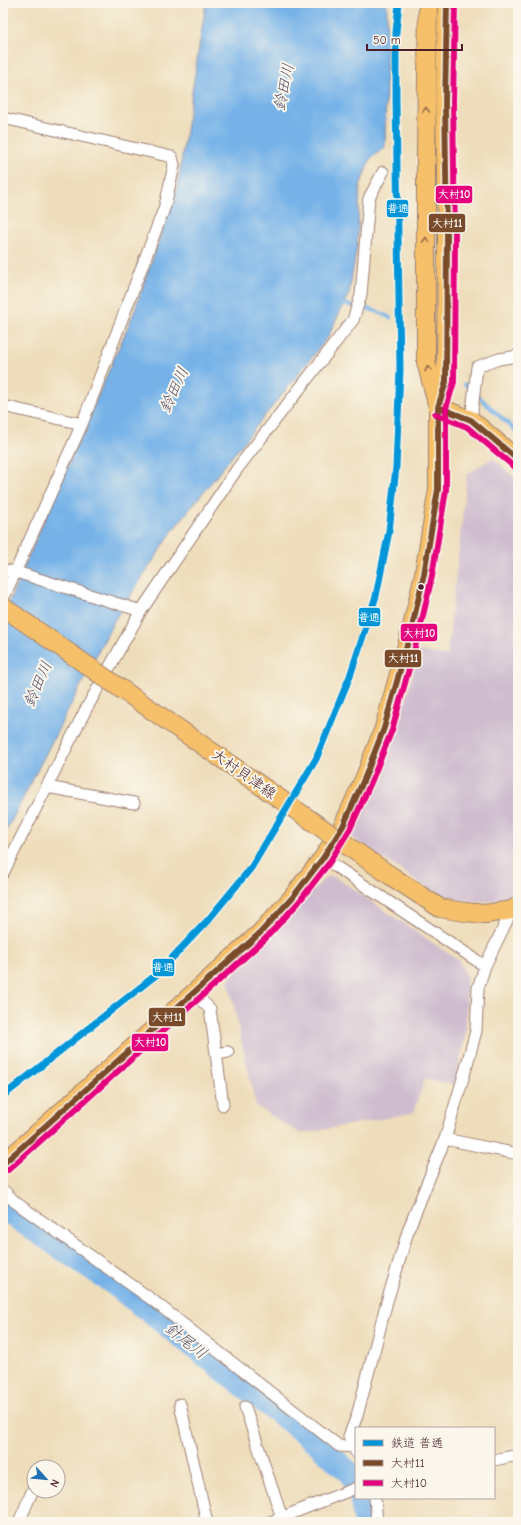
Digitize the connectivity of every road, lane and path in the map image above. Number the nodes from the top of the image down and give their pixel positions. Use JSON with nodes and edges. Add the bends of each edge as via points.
{"nodes":[{"id":1,"x":428,"y":3,"type":"edge"},
{"id":2,"x":447,"y":3,"type":"edge"},
{"id":3,"x":3,"y":118,"type":"edge"},
{"id":4,"x":383,"y":172,"type":"dead end"},
{"id":5,"x":518,"y":356,"type":"edge"},
{"id":6,"x":3,"y":406,"type":"edge"},
{"id":7,"x":438,"y":407,"type":"junction"},
{"id":8,"x":472,"y":412,"type":"junction"},
{"id":9,"x":82,"y":424,"type":"junction"},
{"id":10,"x":518,"y":460,"type":"edge"},
{"id":11,"x":3,"y":570,"type":"edge"},
{"id":12,"x":19,"y":573,"type":"junction"},
{"id":13,"x":3,"y":598,"type":"edge"},
{"id":14,"x":3,"y":607,"type":"edge"},
{"id":15,"x":141,"y":611,"type":"junction"},
{"id":16,"x":47,"y":787,"type":"junction"},
{"id":17,"x":134,"y":803,"type":"dead end"},
{"id":18,"x":323,"y":858,"type":"junction"},
{"id":19,"x":3,"y":873,"type":"edge"},
{"id":20,"x":515,"y":908,"type":"edge"},
{"id":21,"x":485,"y":966,"type":"junction"},
{"id":22,"x":194,"y":993,"type":"junction"},
{"id":23,"x":228,"y":1052,"type":"dead end"},
{"id":24,"x":216,"y":1054,"type":"junction"},
{"id":25,"x":223,"y":1105,"type":"dead end"},
{"id":26,"x":444,"y":1139,"type":"junction"},
{"id":27,"x":518,"y":1154,"type":"edge"},
{"id":28,"x":3,"y":1164,"type":"edge"},
{"id":29,"x":3,"y":1190,"type":"edge"},
{"id":30,"x":180,"y":1404,"type":"dead end"},
{"id":31,"x":245,"y":1407,"type":"dead end"},
{"id":32,"x":354,"y":1450,"type":"edge"},
{"id":33,"x":518,"y":1455,"type":"edge"},
{"id":34,"x":495,"y":1460,"type":"edge"},
{"id":35,"x":355,"y":1488,"type":"edge"},
{"id":36,"x":29,"y":1499,"type":"edge"},
{"id":37,"x":375,"y":1499,"type":"edge"},
{"id":38,"x":282,"y":1518,"type":"junction"},
{"id":39,"x":19,"y":1522,"type":"edge"},
{"id":40,"x":207,"y":1522,"type":"edge"},
{"id":41,"x":270,"y":1522,"type":"edge"},
{"id":42,"x":377,"y":1522,"type":"edge"}],
"edges":[{"from":7,"to":1,"type":"main road","one_way":true,"via":[[426,362]]},
{"from":2,"to":7,"type":"main road","via":[[444,102],[447,237],[446,382]]},
{"from":3,"to":9,"type":"street","via":[[172,157],[174,165],[165,206]]},
{"from":4,"to":15,"type":"street","via":[[369,198],[361,295],[353,320],[237,469]]},
{"from":5,"to":8,"type":"street","via":[[499,359],[477,367]]},
{"from":6,"to":9,"type":"street"},
{"from":7,"to":8,"type":"main road"},
{"from":7,"to":18,"type":"main road","via":[[438,489],[412,627],[384,728],[371,763],[343,826]]},
{"from":8,"to":10,"type":"main road"},
{"from":9,"to":12,"type":"street"},
{"from":11,"to":12,"type":"street"},
{"from":12,"to":13,"type":"street"},
{"from":12,"to":15,"type":"street"},
{"from":14,"to":20,"type":"main road","name":"大村貝津線","bridge":true,"via":[[440,908],[485,914]]},
{"from":15,"to":16,"type":"street","via":[[85,711]]},
{"from":16,"to":17,"type":"street"},
{"from":16,"to":19,"type":"street"},
{"from":18,"to":21,"type":"street"},
{"from":18,"to":22,"type":"main road","via":[[260,933]]},
{"from":20,"to":21,"type":"street"},
{"from":21,"to":26,"type":"street","via":[[478,988],[476,1031]]},
{"from":22,"to":24,"type":"street","via":[[210,1010]]},
{"from":22,"to":28,"type":"main road"},
{"from":23,"to":24,"type":"street"},
{"from":24,"to":25,"type":"street"},
{"from":26,"to":27,"type":"street"},
{"from":26,"to":32,"type":"street","via":[[409,1228],[357,1416],[349,1436]]},
{"from":29,"to":32,"type":"street","via":[[15,1202],[151,1299],[339,1446]]},
{"from":30,"to":40,"type":"street"},
{"from":31,"to":38,"type":"street"},
{"from":33,"to":34,"type":"street"},
{"from":35,"to":38,"type":"street"},
{"from":36,"to":39,"type":"street"},
{"from":37,"to":42,"type":"street"},
{"from":38,"to":41,"type":"street"}]}
